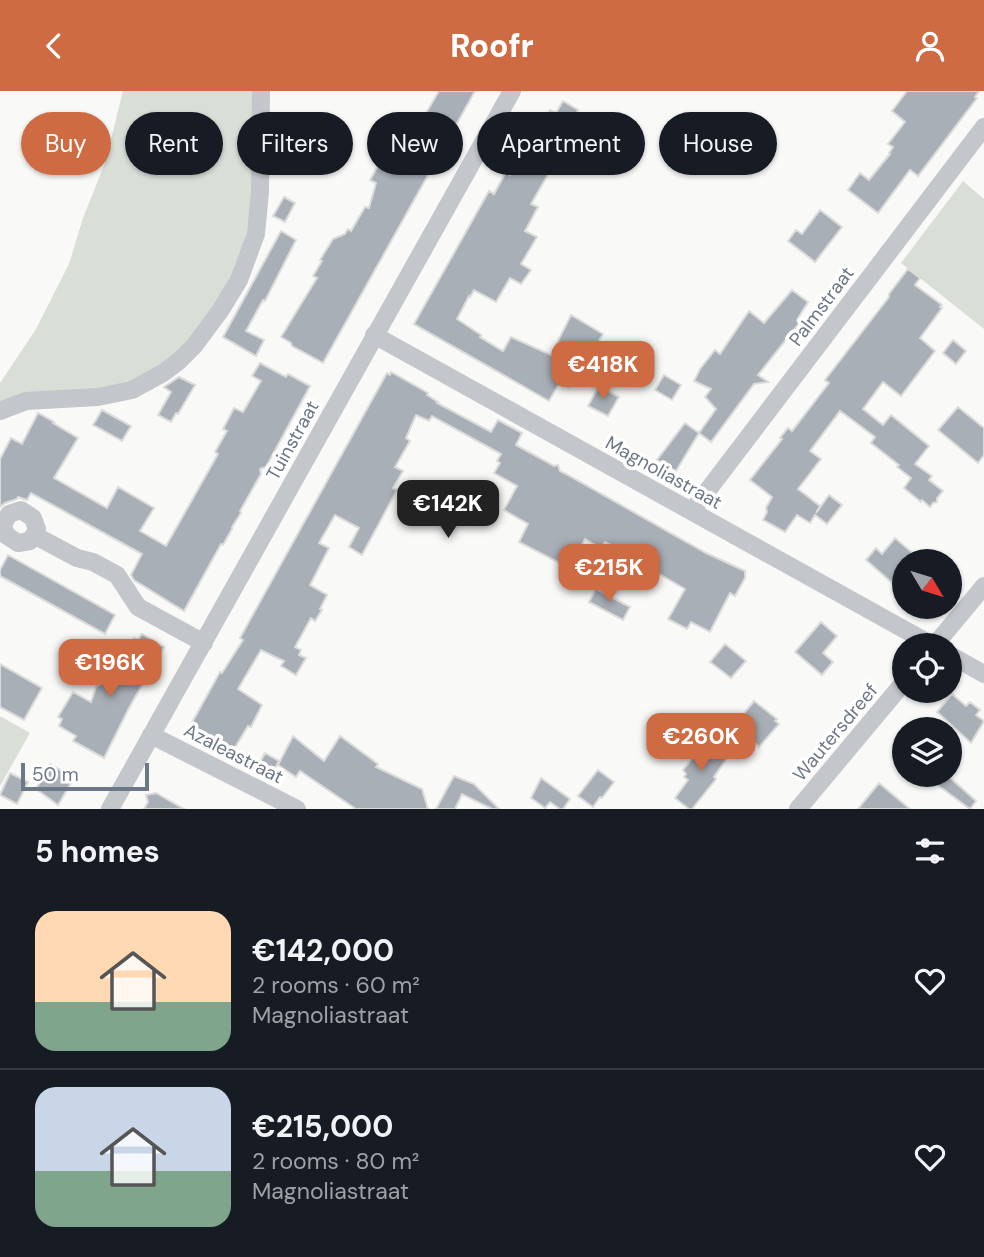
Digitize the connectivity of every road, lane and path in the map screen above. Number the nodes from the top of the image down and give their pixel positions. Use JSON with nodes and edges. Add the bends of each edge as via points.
{"nodes":[{"id":1,"x":261,"y":91,"type":"edge"},
{"id":2,"x":512,"y":91,"type":"edge"},
{"id":3,"x":984,"y":127,"type":"edge"},
{"id":4,"x":374,"y":335,"type":"junction"},
{"id":5,"x":0,"y":411,"type":"edge"},
{"id":6,"x":692,"y":511,"type":"junction"},
{"id":7,"x":34,"y":535,"type":"dead end"},
{"id":8,"x":984,"y":586,"type":"edge"},
{"id":9,"x":911,"y":633,"type":"edge"},
{"id":10,"x":945,"y":633,"type":"edge"},
{"id":11,"x":204,"y":643,"type":"junction"},
{"id":12,"x":962,"y":662,"type":"edge"},
{"id":13,"x":984,"y":674,"type":"edge"},
{"id":14,"x":892,"y":697,"type":"edge"},
{"id":15,"x":151,"y":735,"type":"junction"},
{"id":16,"x":110,"y":809,"type":"edge"},
{"id":17,"x":297,"y":809,"type":"edge"},
{"id":18,"x":798,"y":809,"type":"edge"}],
"edges":[{"from":1,"to":5,"type":"street","via":[[261,192],[256,234],[239,280],[194,346],[163,373],[132,390],[26,401]]},
{"from":2,"to":4,"type":"street","name":"Tuinstraat"},
{"from":3,"to":6,"type":"street","name":"Palmstraat"},
{"from":4,"to":6,"type":"street","name":"Magnoliastraat"},
{"from":4,"to":11,"type":"street","name":"Tuinstraat"},
{"from":6,"to":9,"type":"street","name":"Magnoliastraat"},
{"from":7,"to":11,"type":"street","via":[[117,575],[138,607]]},
{"from":8,"to":10,"type":"street"},
{"from":11,"to":15,"type":"street","name":"Tuinstraat"},
{"from":12,"to":13,"type":"street"},
{"from":14,"to":18,"type":"street","name":"Wautersdreef"},
{"from":15,"to":16,"type":"street","name":"Tuinstraat"},
{"from":15,"to":17,"type":"street","name":"Azaleastraat"}]}
